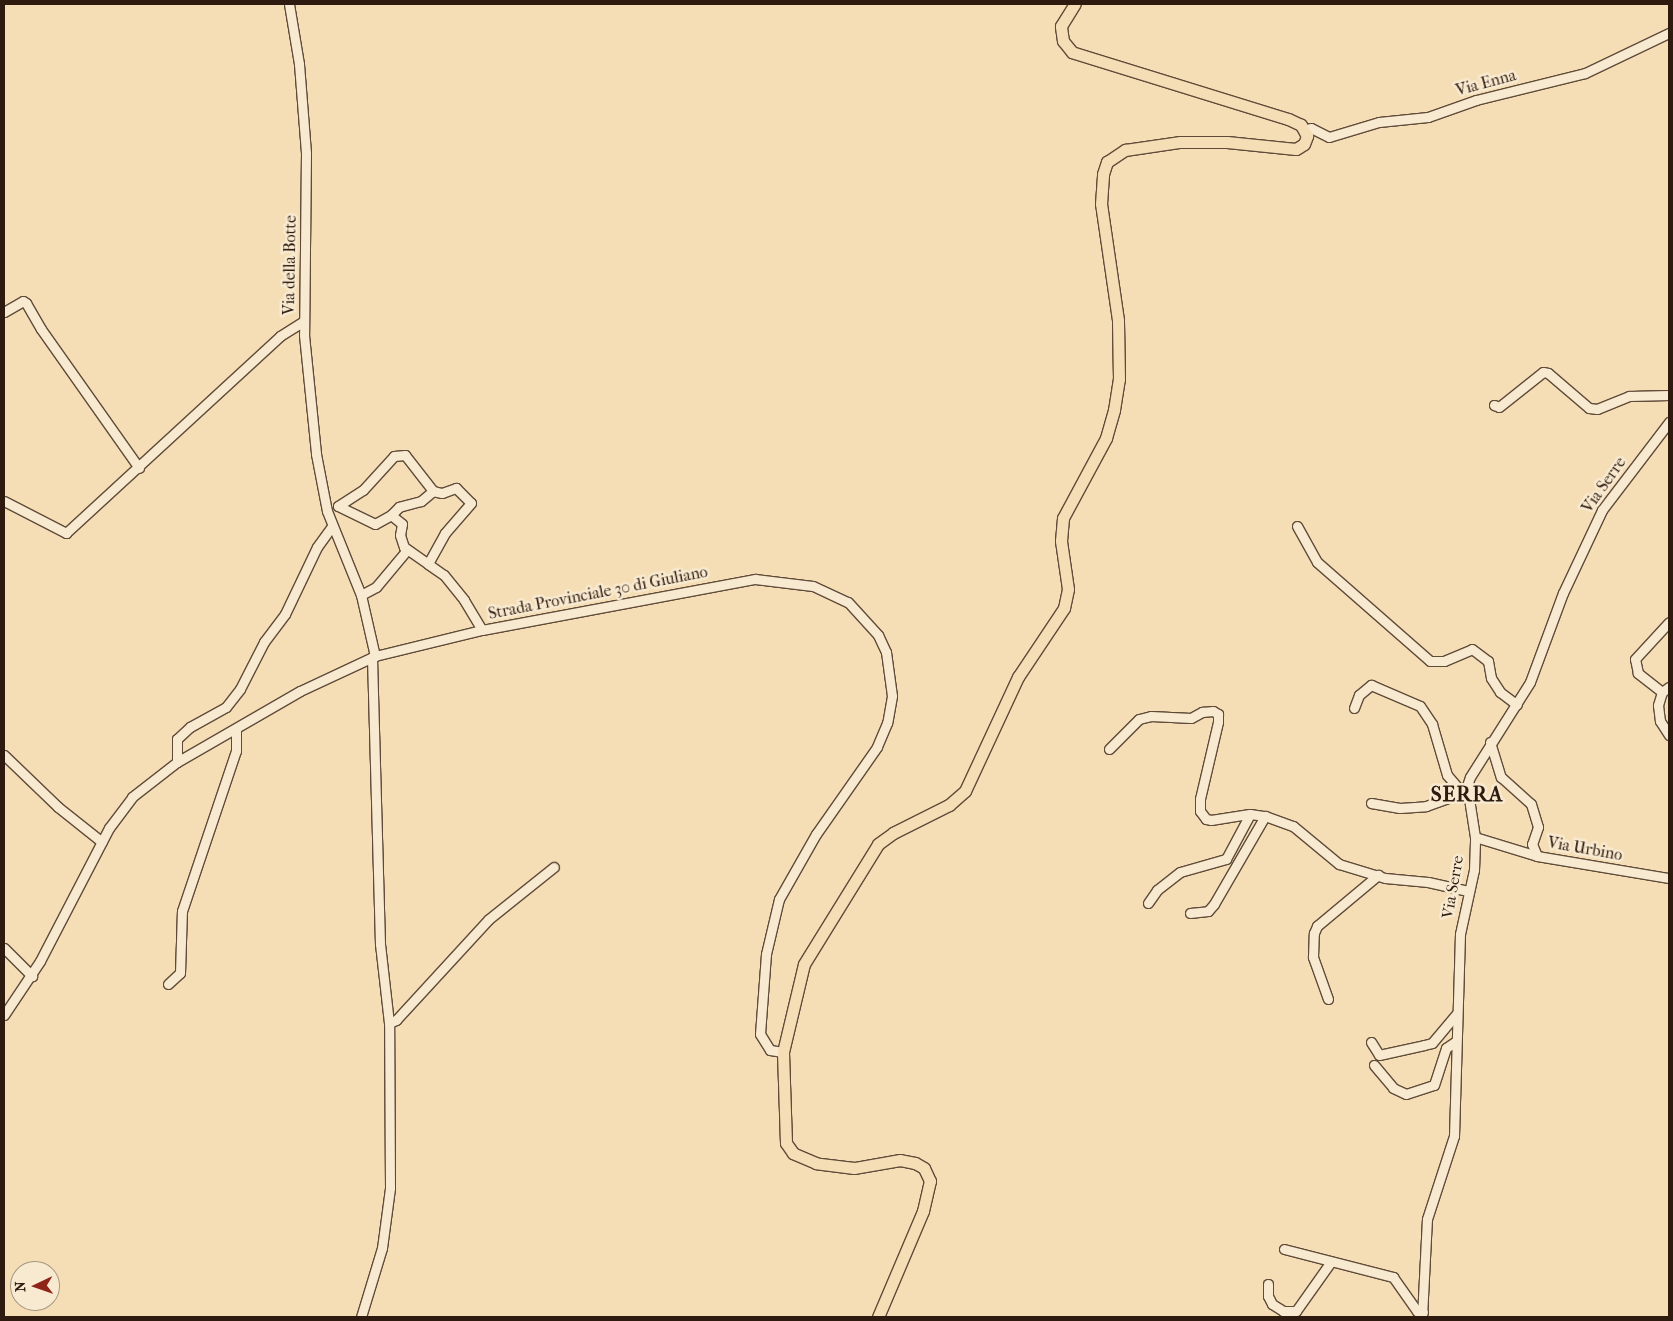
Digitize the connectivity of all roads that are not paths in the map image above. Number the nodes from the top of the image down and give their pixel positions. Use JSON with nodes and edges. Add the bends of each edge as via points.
{"nodes":[{"id":1,"x":289,"y":4,"type":"edge"},
{"id":2,"x":1075,"y":4,"type":"edge"},
{"id":3,"x":1669,"y":33,"type":"edge"},
{"id":4,"x":1306,"y":129,"type":"junction"},
{"id":5,"x":4,"y":312,"type":"edge"},
{"id":6,"x":304,"y":321,"type":"junction"},
{"id":7,"x":1669,"y":396,"type":"edge"},
{"id":8,"x":1494,"y":405,"type":"dead end"},
{"id":9,"x":1669,"y":422,"type":"edge"},
{"id":10,"x":138,"y":468,"type":"junction"},
{"id":11,"x":433,"y":491,"type":"junction"},
{"id":12,"x":4,"y":501,"type":"edge"},
{"id":13,"x":391,"y":515,"type":"junction"},
{"id":14,"x":332,"y":526,"type":"junction"},
{"id":15,"x":1297,"y":526,"type":"dead end"},
{"id":16,"x":407,"y":550,"type":"junction"},
{"id":17,"x":428,"y":564,"type":"junction"},
{"id":18,"x":361,"y":594,"type":"junction"},
{"id":19,"x":1669,"y":622,"type":"edge"},
{"id":20,"x":482,"y":630,"type":"junction"},
{"id":21,"x":373,"y":656,"type":"junction"},
{"id":22,"x":1666,"y":689,"type":"edge"},
{"id":23,"x":1517,"y":705,"type":"junction"},
{"id":24,"x":1354,"y":708,"type":"dead end"},
{"id":25,"x":236,"y":729,"type":"junction"},
{"id":26,"x":1669,"y":735,"type":"edge"},
{"id":27,"x":1490,"y":742,"type":"junction"},
{"id":28,"x":1109,"y":748,"type":"dead end"},
{"id":29,"x":4,"y":755,"type":"edge"},
{"id":30,"x":177,"y":762,"type":"junction"},
{"id":31,"x":1468,"y":791,"type":"junction"},
{"id":32,"x":1371,"y":803,"type":"dead end"},
{"id":33,"x":1250,"y":814,"type":"junction"},
{"id":34,"x":1265,"y":816,"type":"junction"},
{"id":35,"x":1474,"y":837,"type":"junction"},
{"id":36,"x":102,"y":842,"type":"junction"},
{"id":37,"x":1537,"y":856,"type":"junction"},
{"id":38,"x":554,"y":867,"type":"dead end"},
{"id":39,"x":1378,"y":875,"type":"junction"},
{"id":40,"x":1669,"y":878,"type":"edge"},
{"id":41,"x":1468,"y":891,"type":"junction"},
{"id":42,"x":1148,"y":903,"type":"dead end"},
{"id":43,"x":1190,"y":913,"type":"dead end"},
{"id":44,"x":4,"y":948,"type":"edge"},
{"id":45,"x":4,"y":957,"type":"edge"},
{"id":46,"x":32,"y":976,"type":"junction"},
{"id":47,"x":168,"y":984,"type":"dead end"},
{"id":48,"x":1328,"y":999,"type":"dead end"},
{"id":49,"x":1456,"y":1014,"type":"junction"},
{"id":50,"x":4,"y":1015,"type":"edge"},
{"id":51,"x":389,"y":1023,"type":"junction"},
{"id":52,"x":1371,"y":1042,"type":"dead end"},
{"id":53,"x":1455,"y":1042,"type":"junction"},
{"id":54,"x":783,"y":1052,"type":"junction"},
{"id":55,"x":1374,"y":1066,"type":"dead end"},
{"id":56,"x":1284,"y":1249,"type":"dead end"},
{"id":57,"x":1330,"y":1263,"type":"junction"},
{"id":58,"x":1268,"y":1284,"type":"dead end"},
{"id":59,"x":1423,"y":1314,"type":"edge"},
{"id":60,"x":361,"y":1317,"type":"edge"},
{"id":61,"x":878,"y":1317,"type":"edge"}],
"edges":[{"from":1,"to":6,"type":"street","name":"Via della Botte","via":[[299,64],[306,153]]},
{"from":2,"to":4,"type":"main road","via":[[1061,26],[1063,41],[1072,52],[1278,116]]},
{"from":3,"to":4,"type":"street","name":"Via Enna","via":[[1585,73],[1476,100],[1428,117],[1379,122],[1329,137],[1311,128]]},
{"from":4,"to":54,"type":"main road","via":[[1304,144],[1296,149],[1227,142],[1180,142],[1125,150],[1107,162],[1101,204],[1118,320],[1119,379],[1106,438],[1063,518],[1061,542],[1068,590],[1064,608],[1018,677],[965,791],[949,805],[885,838],[870,854],[842,906],[814,944],[804,964]]},
{"from":5,"to":10,"type":"street","via":[[23,301],[26,303],[72,376]]},
{"from":6,"to":10,"type":"street","via":[[280,336]]},
{"from":6,"to":14,"type":"street","name":"Via della Botte","via":[[316,454]]},
{"from":7,"to":8,"type":"street","via":[[1629,396],[1597,409],[1590,408],[1543,372],[1498,406]]},
{"from":9,"to":23,"type":"street","name":"Via Serre","via":[[1602,510],[1563,593],[1533,676]]},
{"from":10,"to":12,"type":"street","via":[[66,533]]},
{"from":11,"to":13,"type":"street","via":[[421,501],[399,507]]},
{"from":11,"to":13,"type":"street","via":[[411,458],[394,456],[363,490],[338,506],[375,524]]},
{"from":11,"to":17,"type":"street","via":[[442,493],[456,488],[471,505],[445,533]]},
{"from":13,"to":16,"type":"street","via":[[402,524],[400,535]]},
{"from":14,"to":18,"type":"street","name":"Via della Botte"},
{"from":14,"to":30,"type":"street","via":[[317,547],[285,614],[264,642],[240,689],[226,707],[190,727],[177,739]]},
{"from":15,"to":23,"type":"street","via":[[1317,562],[1430,661],[1444,661],[1472,649],[1488,661],[1491,678],[1500,692]]},
{"from":16,"to":17,"type":"street"},
{"from":16,"to":18,"type":"street","via":[[383,580]]},
{"from":17,"to":20,"type":"street","via":[[444,575],[469,606]]},
{"from":18,"to":21,"type":"street","name":"Via della Botte"},
{"from":19,"to":22,"type":"street","via":[[1635,659],[1638,672]]},
{"from":20,"to":21,"type":"street","name":"Strada Provinciale 30 di Giuliano"},
{"from":20,"to":54,"type":"street","name":"Strada Provinciale 30 di Giuliano","via":[[755,579],[790,581],[831,592],[864,616],[878,635],[886,652],[892,696],[887,723],[877,746],[795,866],[778,899],[770,928],[760,1034],[770,1050]]},
{"from":21,"to":25,"type":"street","name":"Strada Provinciale 30 di Giuliano","via":[[300,691]]},
{"from":21,"to":51,"type":"street","name":"Via della Botte","via":[[380,944]]},
{"from":22,"to":26,"type":"street","via":[[1658,705],[1660,721]]},
{"from":23,"to":27,"type":"street","name":"Via Serre"},
{"from":24,"to":31,"type":"street","via":[[1359,695],[1371,685],[1420,706],[1432,724],[1447,774],[1459,789]]},
{"from":25,"to":30,"type":"street","name":"Strada Provinciale 30 di Giuliano"},
{"from":25,"to":47,"type":"street","via":[[236,751],[182,911],[180,973]]},
{"from":27,"to":31,"type":"street","name":"Via Serre","via":[[1470,777]]},
{"from":27,"to":37,"type":"street","name":"Via Urbino","via":[[1502,778],[1531,804],[1538,827],[1532,844]]},
{"from":28,"to":33,"type":"street","via":[[1139,718],[1191,718],[1213,711],[1218,714],[1218,722],[1200,811],[1206,819],[1212,820]]},
{"from":29,"to":36,"type":"street","via":[[58,807]]},
{"from":30,"to":36,"type":"street","name":"Strada Provinciale 30 di Giuliano","via":[[132,797]]},
{"from":31,"to":32,"type":"street","via":[[1426,806],[1400,808]]},
{"from":31,"to":35,"type":"street","name":"Via Serre"},
{"from":33,"to":34,"type":"street"},
{"from":33,"to":42,"type":"street","via":[[1226,859],[1180,872],[1157,890]]},
{"from":34,"to":39,"type":"street","via":[[1299,830],[1339,864]]},
{"from":34,"to":43,"type":"street","via":[[1214,904],[1208,911]]},
{"from":35,"to":37,"type":"street"},
{"from":35,"to":41,"type":"street","name":"Via Serre","via":[[1474,870]]},
{"from":36,"to":46,"type":"street","name":"Strada Provinciale 30 di Giuliano"},
{"from":37,"to":40,"type":"street","name":"Via Urbino"},
{"from":38,"to":51,"type":"street","via":[[489,919],[396,1020]]},
{"from":39,"to":41,"type":"street"},
{"from":39,"to":48,"type":"street","via":[[1317,926],[1314,933],[1313,957]]},
{"from":41,"to":49,"type":"street","name":"Via Serre","via":[[1460,934]]},
{"from":44,"to":46,"type":"street"},
{"from":45,"to":46,"type":"street"},
{"from":46,"to":50,"type":"street","name":"Strada Provinciale 30 di Giuliano"},
{"from":49,"to":52,"type":"street","via":[[1436,1039],[1424,1045],[1379,1055]]},
{"from":49,"to":53,"type":"street","name":"Via Serre"},
{"from":51,"to":60,"type":"street","name":"Via della Botte","via":[[390,1188],[387,1226]]},
{"from":53,"to":55,"type":"street","via":[[1446,1048],[1434,1085],[1406,1094],[1393,1088]]},
{"from":53,"to":59,"type":"street","name":"Via Serre","via":[[1454,1136],[1427,1219]]},
{"from":54,"to":61,"type":"main road","via":[[784,1132],[793,1153],[816,1163],[854,1168],[900,1160],[914,1163],[929,1176],[927,1198]]},
{"from":56,"to":57,"type":"street"},
{"from":57,"to":58,"type":"street","via":[[1296,1311],[1283,1311],[1272,1304]]},
{"from":57,"to":59,"type":"street","via":[[1393,1277],[1417,1312]]}]}
